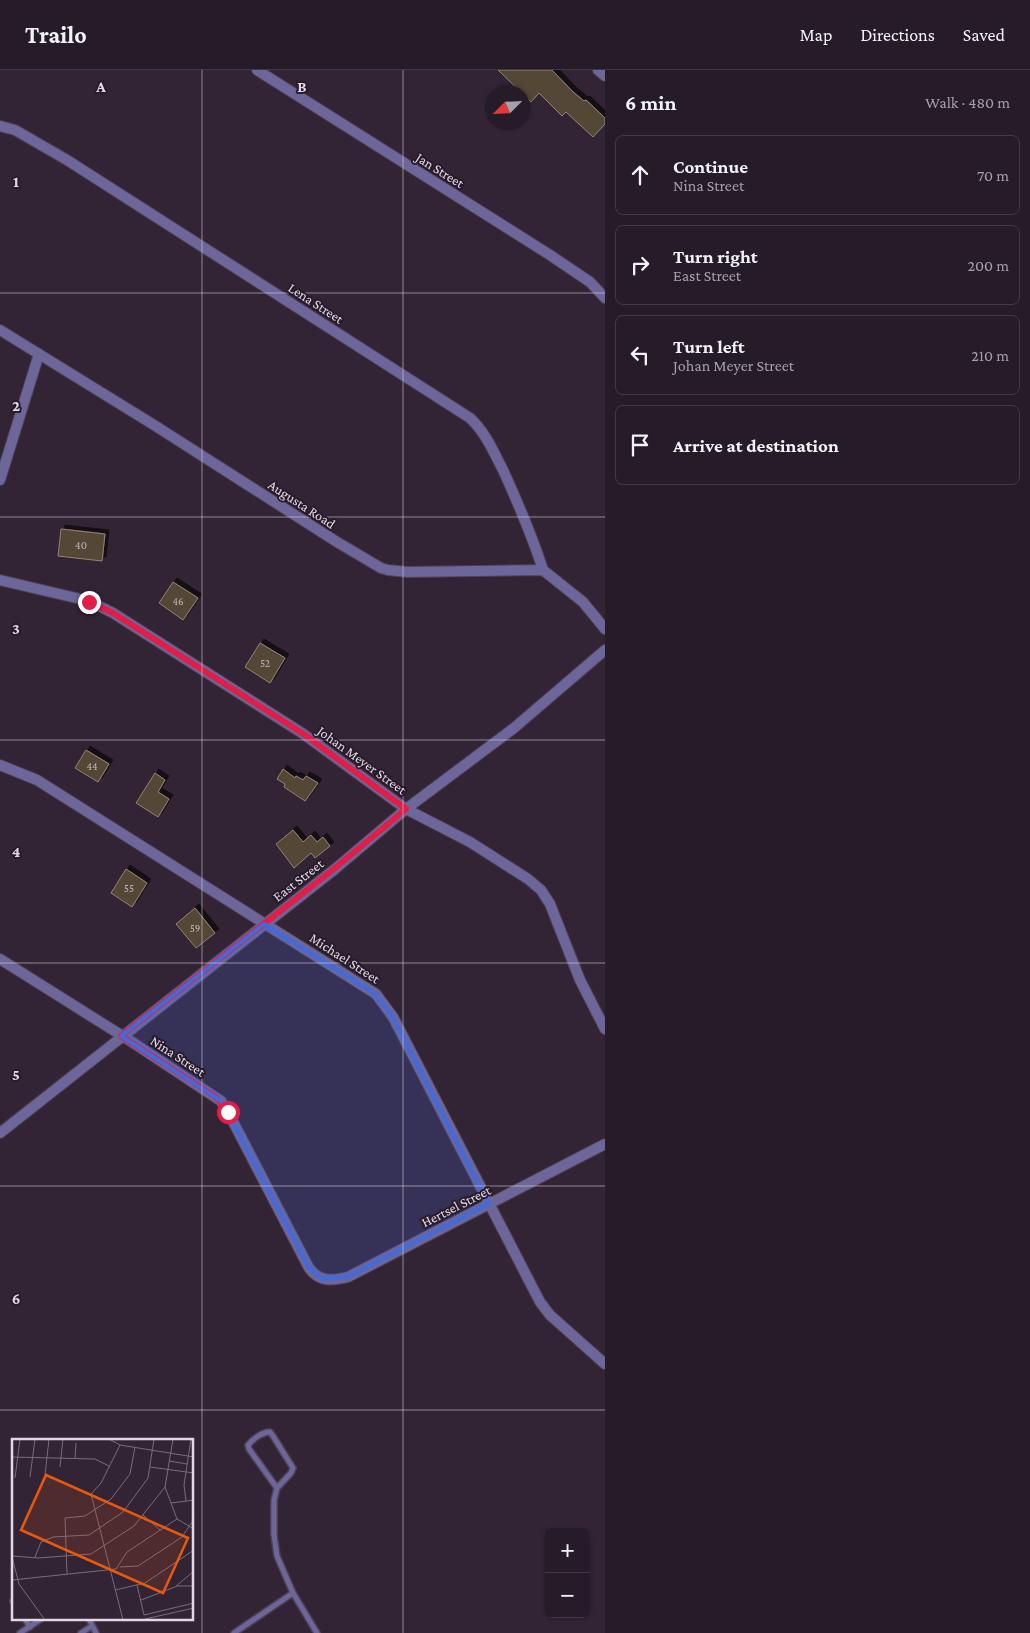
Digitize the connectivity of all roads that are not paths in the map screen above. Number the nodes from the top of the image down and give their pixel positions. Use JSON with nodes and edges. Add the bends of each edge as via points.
{"nodes":[{"id":1,"x":257,"y":70,"type":"edge"},
{"id":2,"x":598,"y":70,"type":"edge"},
{"id":3,"x":605,"y":76,"type":"edge"},
{"id":4,"x":0,"y":126,"type":"edge"},
{"id":5,"x":605,"y":298,"type":"edge"},
{"id":6,"x":0,"y":330,"type":"edge"},
{"id":7,"x":39,"y":354,"type":"junction"},
{"id":8,"x":0,"y":480,"type":"edge"},
{"id":9,"x":543,"y":570,"type":"junction"},
{"id":10,"x":0,"y":580,"type":"edge"},
{"id":11,"x":605,"y":628,"type":"edge"},
{"id":12,"x":605,"y":650,"type":"edge"},
{"id":13,"x":0,"y":765,"type":"edge"},
{"id":14,"x":406,"y":809,"type":"junction"},
{"id":15,"x":264,"y":924,"type":"junction"},
{"id":16,"x":0,"y":959,"type":"edge"},
{"id":17,"x":605,"y":1029,"type":"edge"},
{"id":18,"x":121,"y":1036,"type":"junction"},
{"id":19,"x":2,"y":1131,"type":"edge"},
{"id":20,"x":605,"y":1144,"type":"edge"},
{"id":21,"x":489,"y":1204,"type":"junction"},
{"id":22,"x":318,"y":1277,"type":"joint"},
{"id":23,"x":605,"y":1364,"type":"edge"},
{"id":24,"x":277,"y":1488,"type":"junction"},
{"id":25,"x":293,"y":1593,"type":"junction"},
{"id":26,"x":26,"y":1620,"type":"edge"},
{"id":27,"x":40,"y":1620,"type":"edge"},
{"id":28,"x":89,"y":1620,"type":"edge"},
{"id":29,"x":92,"y":1626,"type":"junction"},
{"id":30,"x":30,"y":1627,"type":"junction"},
{"id":31,"x":20,"y":1633,"type":"edge"},
{"id":32,"x":82,"y":1633,"type":"edge"},
{"id":33,"x":96,"y":1633,"type":"edge"},
{"id":34,"x":234,"y":1633,"type":"edge"},
{"id":35,"x":317,"y":1633,"type":"edge"}],
"edges":[{"from":1,"to":5,"type":"street","name":"Jan Street","via":[[550,255],[590,282]]},
{"from":2,"to":3,"type":"street"},
{"from":4,"to":9,"type":"street","name":"Lena Street","via":[[22,133],[67,160],[470,418],[488,441],[521,508]]},
{"from":6,"to":7,"type":"street","name":"Augusta Road"},
{"from":7,"to":8,"type":"street"},
{"from":7,"to":9,"type":"street","name":"Augusta Road","via":[[381,568],[408,572]]},
{"from":9,"to":11,"type":"street","via":[[583,602]]},
{"from":10,"to":14,"type":"street","name":"Johan Meyer Street","via":[[104,608],[302,733]]},
{"from":12,"to":14,"type":"street","name":"East Street","via":[[514,728]]},
{"from":13,"to":15,"type":"street","name":"Michael Street","via":[[37,780]]},
{"from":14,"to":15,"type":"street","name":"East Street"},
{"from":14,"to":17,"type":"street","name":"Johan Meyer Street","via":[[470,842],[541,890]]},
{"from":15,"to":18,"type":"street","name":"East Street"},
{"from":15,"to":21,"type":"street","name":"Michael Street","via":[[372,991],[384,1003]]},
{"from":16,"to":18,"type":"street","name":"Nina Street"},
{"from":18,"to":19,"type":"street","name":"East Street"},
{"from":18,"to":22,"type":"street","name":"Nina Street","via":[[225,1106],[309,1268]]},
{"from":20,"to":21,"type":"street","name":"Hertsel Street"},
{"from":21,"to":22,"type":"street","name":"Hertsel Street","via":[[348,1277],[332,1280]]},
{"from":21,"to":23,"type":"street","name":"Michael Street","via":[[544,1309]]},
{"from":24,"to":24,"type":"lane","via":[[248,1445],[266,1432],[270,1432],[293,1468]]},
{"from":24,"to":25,"type":"lane","via":[[274,1535],[277,1556]]},
{"from":25,"to":34,"type":"lane"},
{"from":25,"to":35,"type":"lane"},
{"from":26,"to":30,"type":"lane"},
{"from":27,"to":30,"type":"lane"},
{"from":28,"to":29,"type":"lane"},
{"from":29,"to":32,"type":"lane"},
{"from":29,"to":33,"type":"lane"},
{"from":30,"to":31,"type":"lane"}]}
